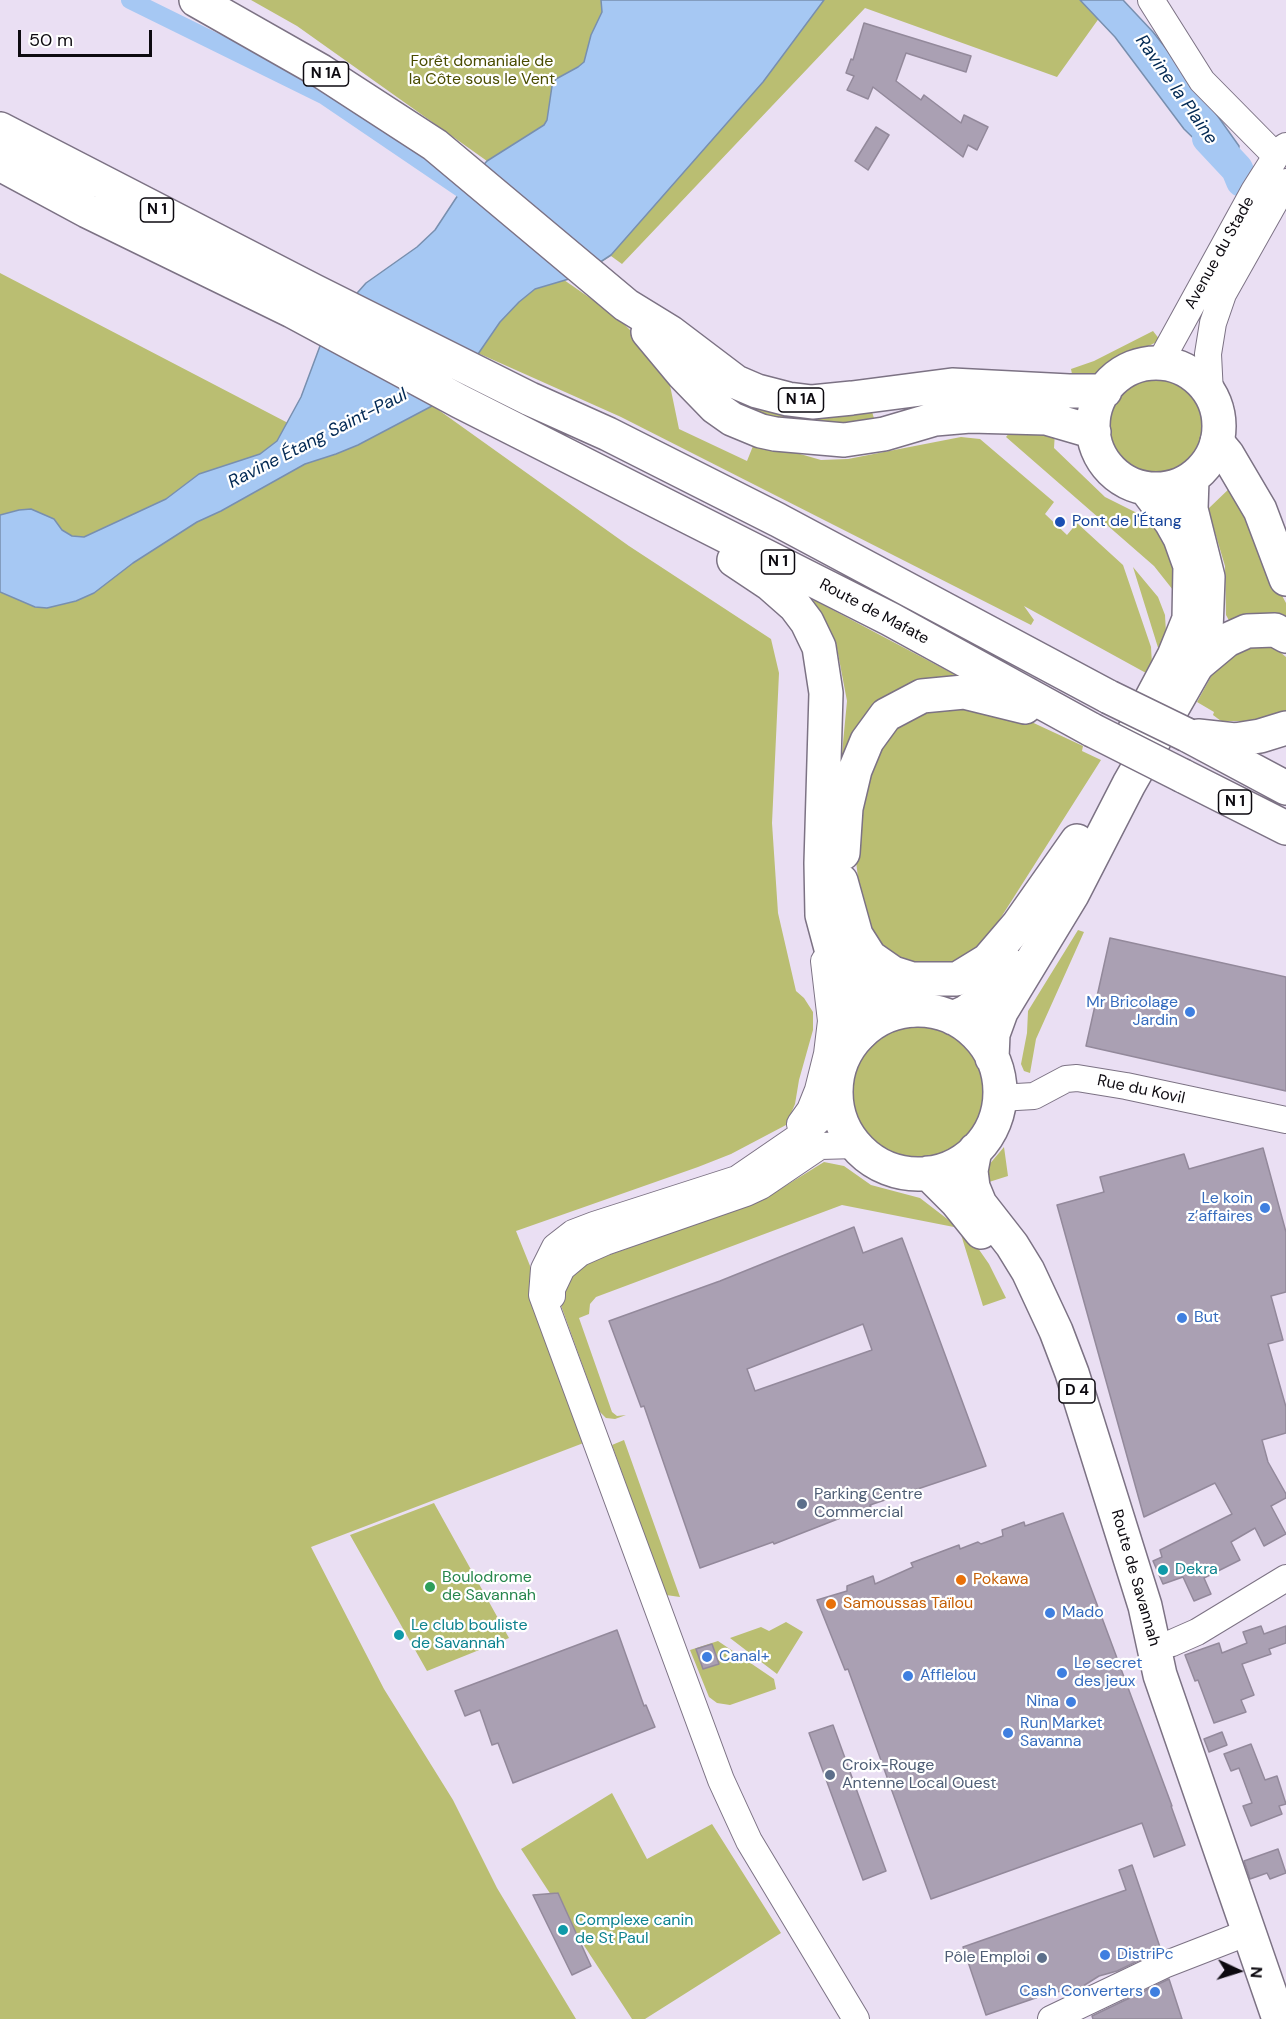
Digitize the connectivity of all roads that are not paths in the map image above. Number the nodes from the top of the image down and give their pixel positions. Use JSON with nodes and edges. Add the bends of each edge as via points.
{"nodes":[{"id":1,"x":196,"y":0,"type":"edge"},
{"id":2,"x":1151,"y":0,"type":"edge"},
{"id":3,"x":0,"y":129,"type":"edge"},
{"id":4,"x":1281,"y":151,"type":"edge"},
{"id":5,"x":0,"y":164,"type":"edge"},
{"id":6,"x":1286,"y":182,"type":"edge"},
{"id":7,"x":303,"y":301,"type":"junction"},
{"id":8,"x":626,"y":305,"type":"junction"},
{"id":9,"x":1159,"y":364,"type":"junction"},
{"id":10,"x":1105,"y":391,"type":"junction"},
{"id":11,"x":1210,"y":394,"type":"junction"},
{"id":12,"x":1094,"y":432,"type":"junction"},
{"id":13,"x":1217,"y":442,"type":"junction"},
{"id":14,"x":581,"y":462,"type":"junction"},
{"id":15,"x":1192,"y":478,"type":"junction"},
{"id":16,"x":1146,"y":489,"type":"junction"},
{"id":17,"x":1286,"y":579,"type":"edge"},
{"id":18,"x":1286,"y":636,"type":"edge"},
{"id":19,"x":1197,"y":665,"type":"junction"},
{"id":20,"x":1286,"y":728,"type":"edge"},
{"id":21,"x":1092,"y":730,"type":"junction"},
{"id":22,"x":1187,"y":735,"type":"junction"},
{"id":23,"x":1286,"y":788,"type":"edge"},
{"id":24,"x":1286,"y":828,"type":"edge"},
{"id":25,"x":1077,"y":841,"type":"junction"},
{"id":26,"x":841,"y":881,"type":"junction"},
{"id":27,"x":822,"y":915,"type":"junction"},
{"id":28,"x":912,"y":1010,"type":"junction"},
{"id":29,"x":953,"y":1018,"type":"junction"},
{"id":30,"x":861,"y":1033,"type":"junction"},
{"id":31,"x":992,"y":1058,"type":"junction"},
{"id":32,"x":836,"y":1096,"type":"junction"},
{"id":33,"x":999,"y":1098,"type":"junction"},
{"id":34,"x":1286,"y":1120,"type":"edge"},
{"id":35,"x":856,"y":1145,"type":"junction"},
{"id":36,"x":975,"y":1150,"type":"junction"},
{"id":37,"x":779,"y":1152,"type":"junction"},
{"id":38,"x":928,"y":1173,"type":"junction"},
{"id":39,"x":553,"y":1323,"type":"junction"},
{"id":40,"x":1286,"y":1578,"type":"edge"},
{"id":41,"x":1155,"y":1647,"type":"junction"},
{"id":42,"x":1244,"y":1934,"type":"junction"},
{"id":43,"x":856,"y":2019,"type":"edge"},
{"id":44,"x":1051,"y":2019,"type":"edge"},
{"id":45,"x":1267,"y":2019,"type":"edge"},
{"id":46,"x":1279,"y":2019,"type":"edge"}],
"edges":[{"from":1,"to":8,"type":"main road","number":"N 1A","via":[[321,71],[435,146]]},
{"from":2,"to":4,"type":"street","via":[[1202,81]]},
{"from":3,"to":7,"type":"main road","number":"N 1"},
{"from":4,"to":9,"type":"street","name":"Avenue du Stade"},
{"from":5,"to":7,"type":"main road","number":"N 1","via":[[87,211]]},
{"from":6,"to":11,"type":"street","name":"Avenue du Stade","via":[[1223,294],[1208,354]]},
{"from":7,"to":14,"type":"main road","name":"Route de Mafate","number":"N 1","via":[[459,401]]},
{"from":7,"to":22,"type":"main road","number":"N 1","bridge":true,"via":[[608,434]]},
{"from":8,"to":10,"type":"main road","number":"N 1A","via":[[670,332],[736,382],[788,399],[812,402],[952,385]]},
{"from":8,"to":12,"type":"main road","number":"N 1A","via":[[714,407],[760,431],[844,440],[884,434],[935,419],[970,416],[1046,418]]},
{"from":9,"to":10,"type":"main road","via":[[1128,370]]},
{"from":9,"to":11,"type":"main road","via":[[1188,372]]},
{"from":10,"to":12,"type":"main road","via":[[1094,417]]},
{"from":11,"to":13,"type":"main road","via":[[1217,409]]},
{"from":12,"to":16,"type":"main road","via":[[1098,448],[1111,469],[1130,484]]},
{"from":13,"to":15,"type":"main road","via":[[1203,469]]},
{"from":13,"to":17,"type":"main road","via":[[1260,510]]},
{"from":14,"to":21,"type":"main road","name":"Route de Mafate","number":"N 1","via":[[890,619]]},
{"from":14,"to":27,"type":"main road","via":[[771,584],[807,622],[819,646],[826,693]]},
{"from":15,"to":16,"type":"main road","via":[[1178,486]]},
{"from":15,"to":19,"type":"main road","via":[[1191,509],[1209,577],[1206,631]]},
{"from":16,"to":25,"type":"main road","via":[[1171,522],[1190,566],[1189,619],[1174,656]]},
{"from":18,"to":19,"type":"main road","via":[[1275,630],[1247,631],[1227,640]]},
{"from":19,"to":31,"type":"main road","via":[[1072,895],[1001,1012],[993,1034]]},
{"from":20,"to":22,"type":"main road","via":[[1235,740]]},
{"from":21,"to":24,"type":"main road","name":"Route de Mafate","number":"N 1","bridge":true},
{"from":21,"to":26,"type":"main road","via":[[1015,703],[964,692],[922,696],[886,715],[867,741],[855,770],[846,808]]},
{"from":22,"to":23,"type":"main road","number":"N 1"},
{"from":25,"to":26,"type":"main road","via":[[1018,925],[988,960],[957,979],[912,979],[893,973],[870,957],[856,935]]},
{"from":25,"to":29,"type":"main road","via":[[998,982],[985,998]]},
{"from":26,"to":28,"type":"main road","via":[[843,930],[864,987],[882,1000]]},
{"from":27,"to":30,"type":"main road","via":[[840,982]]},
{"from":27,"to":37,"type":"street","via":[[831,1021],[827,1054],[810,1110]]},
{"from":28,"to":29,"type":"main road"},
{"from":28,"to":30,"type":"main road","via":[[885,1017]]},
{"from":29,"to":31,"type":"main road","via":[[976,1035]]},
{"from":30,"to":32,"type":"main road","via":[[845,1055]]},
{"from":31,"to":33,"type":"main road"},
{"from":32,"to":35,"type":"main road","via":[[842,1122]]},
{"from":32,"to":37,"type":"street","via":[[819,1120]]},
{"from":33,"to":34,"type":"street","name":"Rue du Kovil","via":[[1034,1096],[1066,1079],[1077,1078]]},
{"from":33,"to":36,"type":"main road","via":[[992,1126]]},
{"from":35,"to":38,"type":"main road","via":[[867,1156],[896,1171]]},
{"from":35,"to":39,"type":"street","via":[[820,1146],[746,1193],[580,1253],[562,1268],[552,1289]]},
{"from":36,"to":38,"type":"main road","via":[[954,1166]]},
{"from":36,"to":41,"type":"main road","name":"Route de Savannah","number":"D 4","via":[[973,1187],[980,1204],[1028,1270],[1072,1373]]},
{"from":37,"to":39,"type":"street","via":[[737,1179],[573,1233],[555,1247],[544,1269],[542,1295]]},
{"from":38,"to":42,"type":"main road","name":"Route de Savannah","number":"D 4","via":[[1003,1260],[1046,1340]]},
{"from":39,"to":43,"type":"street","via":[[721,1780],[749,1841]]},
{"from":40,"to":41,"type":"street","via":[[1191,1635]]},
{"from":41,"to":42,"type":"main road","name":"Route de Savannah","number":"D 4","via":[[1160,1675]]},
{"from":42,"to":44,"type":"street","via":[[1164,1965]]},
{"from":42,"to":45,"type":"main road","name":"Route de Savannah","number":"D 4"},
{"from":42,"to":46,"type":"main road","name":"Route de Savannah","number":"D 4"}]}
